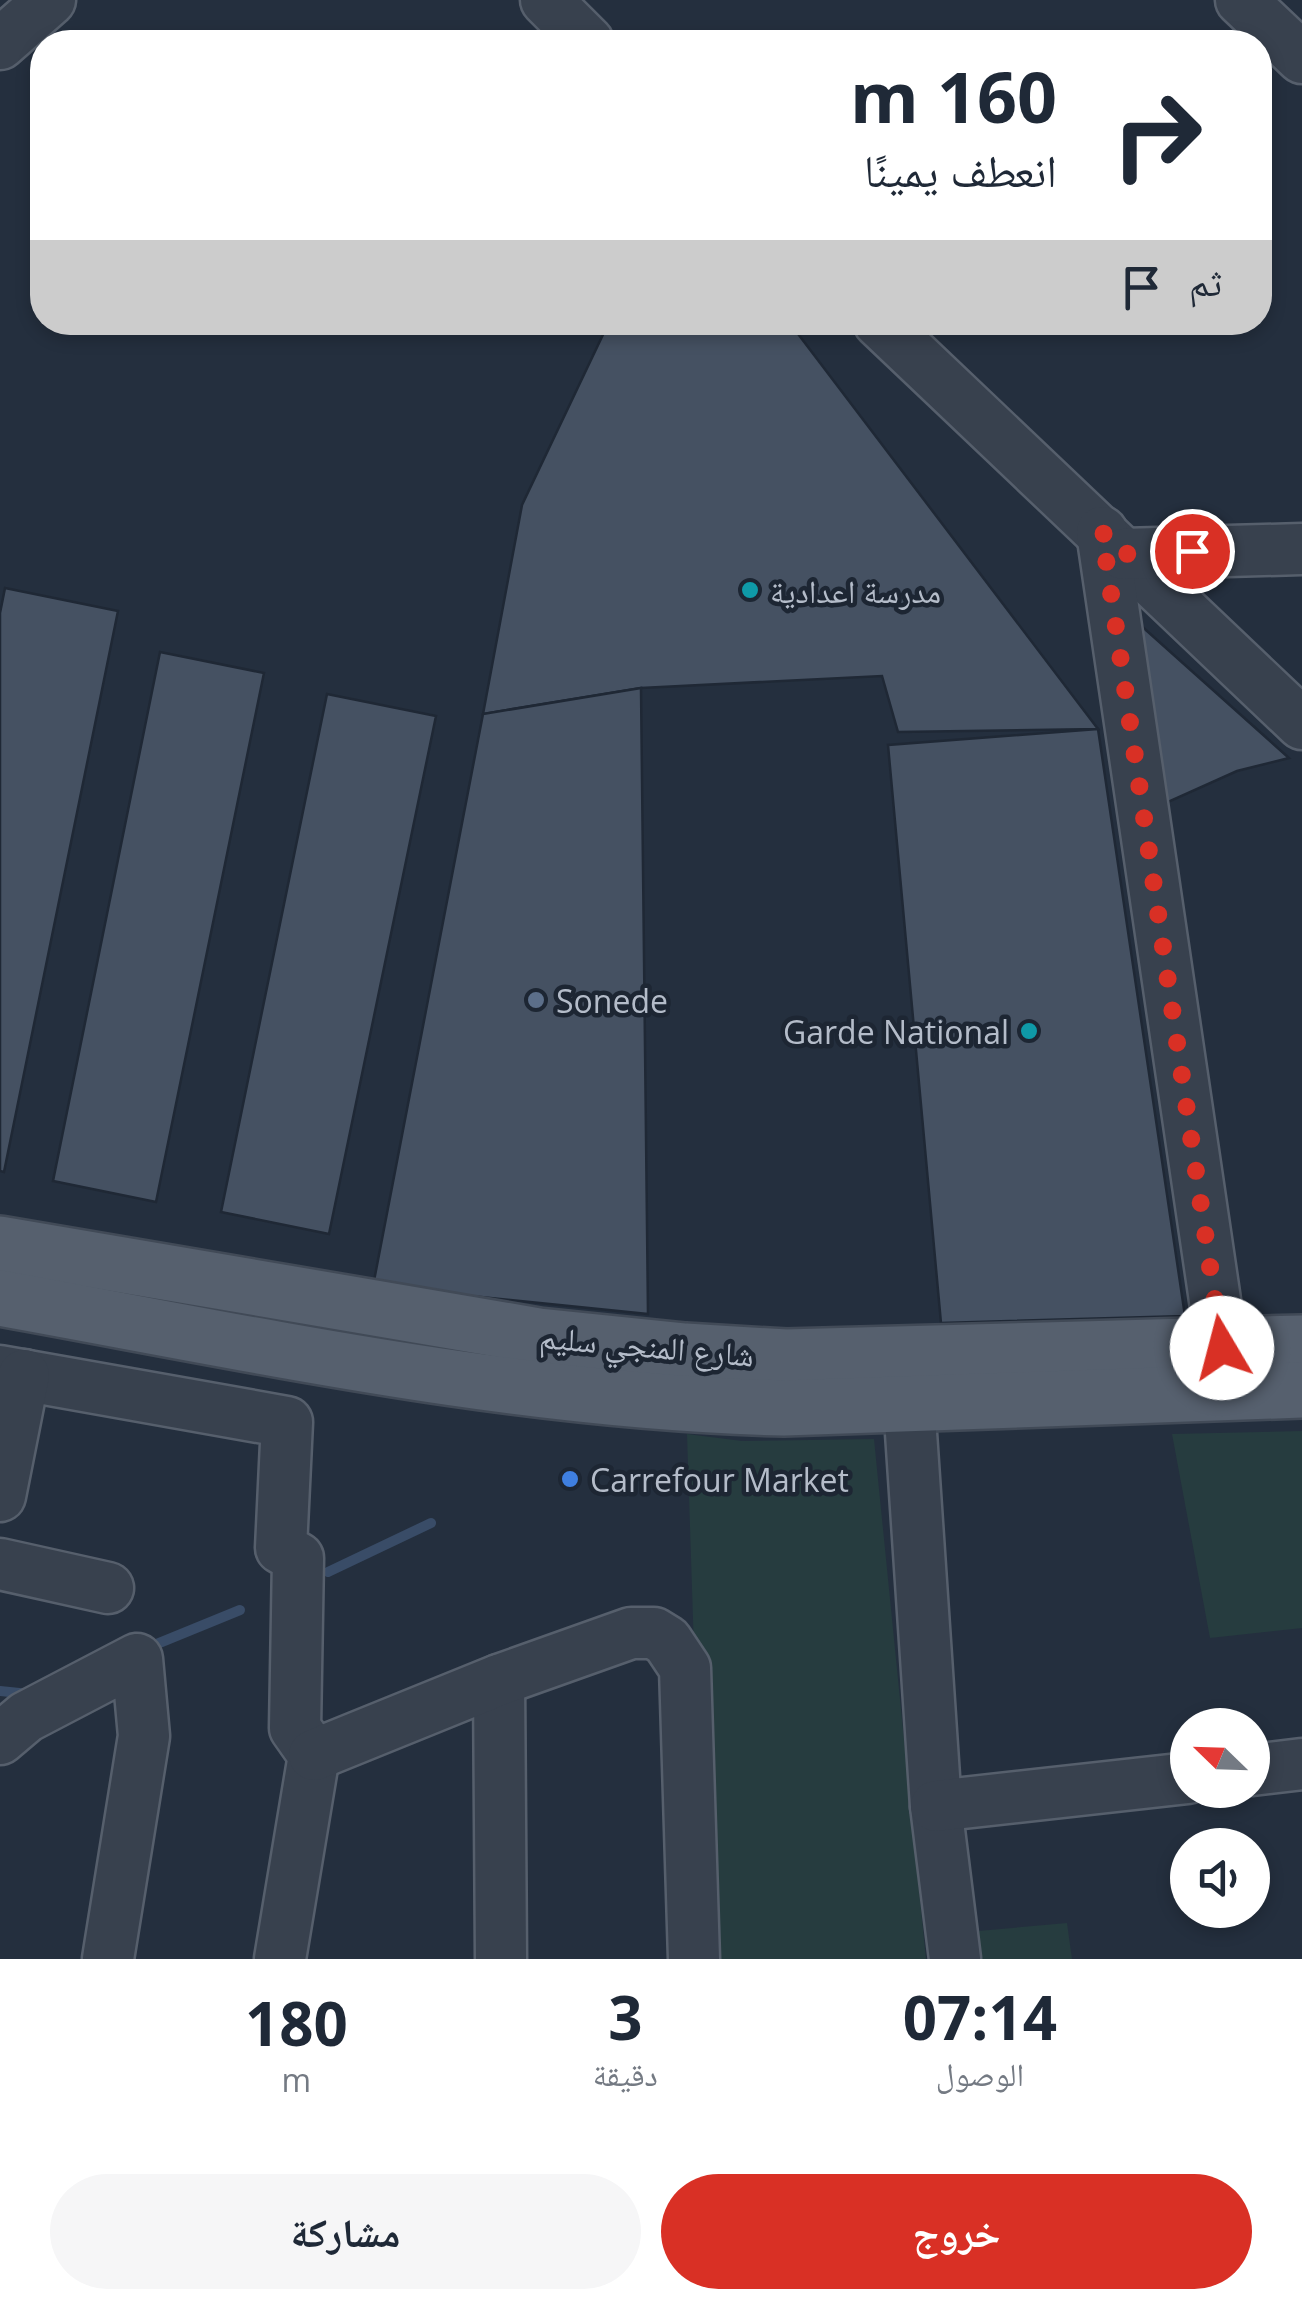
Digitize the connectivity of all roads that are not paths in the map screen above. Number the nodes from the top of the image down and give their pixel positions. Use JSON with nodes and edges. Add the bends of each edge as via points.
{"nodes":[{"id":1,"x":50,"y":0,"type":"edge"},
{"id":2,"x":546,"y":0,"type":"edge"},
{"id":3,"x":1241,"y":0,"type":"edge"},
{"id":4,"x":576,"y":30,"type":"edge"},
{"id":5,"x":0,"y":44,"type":"edge"},
{"id":6,"x":1302,"y":58,"type":"edge"},
{"id":7,"x":893,"y":335,"type":"edge"},
{"id":8,"x":1112,"y":543,"type":"junction"},
{"id":9,"x":1302,"y":549,"type":"edge"},
{"id":10,"x":1302,"y":724,"type":"edge"},
{"id":11,"x":0,"y":1244,"type":"edge"},
{"id":12,"x":0,"y":1298,"type":"edge"},
{"id":13,"x":1302,"y":1343,"type":"edge"},
{"id":14,"x":1222,"y":1348,"type":"junction"},
{"id":15,"x":12,"y":1373,"type":"edge"},
{"id":16,"x":1302,"y":1390,"type":"edge"},
{"id":17,"x":909,"y":1403,"type":"junction"},
{"id":18,"x":1,"y":1488,"type":"edge"},
{"id":19,"x":0,"y":1564,"type":"edge"},
{"id":20,"x":108,"y":1588,"type":"dead end"},
{"id":21,"x":500,"y":1680,"type":"junction"},
{"id":22,"x":0,"y":1738,"type":"edge"},
{"id":23,"x":314,"y":1756,"type":"junction"},
{"id":24,"x":1302,"y":1764,"type":"edge"},
{"id":25,"x":1270,"y":1768,"type":"edge"},
{"id":26,"x":1170,"y":1780,"type":"edge"},
{"id":27,"x":936,"y":1806,"type":"junction"},
{"id":28,"x":108,"y":1959,"type":"edge"},
{"id":29,"x":280,"y":1959,"type":"edge"},
{"id":30,"x":501,"y":1959,"type":"edge"},
{"id":31,"x":694,"y":1959,"type":"edge"},
{"id":32,"x":955,"y":1959,"type":"edge"}],
"edges":[{"from":1,"to":5,"type":"street"},
{"from":2,"to":4,"type":"street"},
{"from":3,"to":6,"type":"street"},
{"from":7,"to":8,"type":"street"},
{"from":8,"to":9,"type":"street"},
{"from":8,"to":10,"type":"street"},
{"from":8,"to":14,"type":"street"},
{"from":11,"to":14,"type":"main road","name":"شارع المنجي سليم","via":[[540,1336],[685,1351],[786,1357]]},
{"from":12,"to":17,"type":"main road","name":"شارع المنجي سليم","via":[[316,1355],[598,1396],[725,1407]]},
{"from":13,"to":14,"type":"main road","name":"شارع المنجي سليم"},
{"from":15,"to":18,"type":"street"},
{"from":15,"to":23,"type":"street","via":[[288,1422],[281,1548],[298,1558],[295,1728]]},
{"from":16,"to":17,"type":"main road","name":"شارع المنجي سليم"},
{"from":17,"to":27,"type":"street"},
{"from":19,"to":20,"type":"street"},
{"from":21,"to":23,"type":"street"},
{"from":21,"to":30,"type":"street"},
{"from":21,"to":31,"type":"street","via":[[642,1631],[679,1655],[685,1668]]},
{"from":22,"to":28,"type":"street","via":[[26,1717],[138,1659],[144,1736]]},
{"from":23,"to":29,"type":"street"},
{"from":24,"to":25,"type":"street"},
{"from":26,"to":27,"type":"street"},
{"from":27,"to":32,"type":"street"}]}
